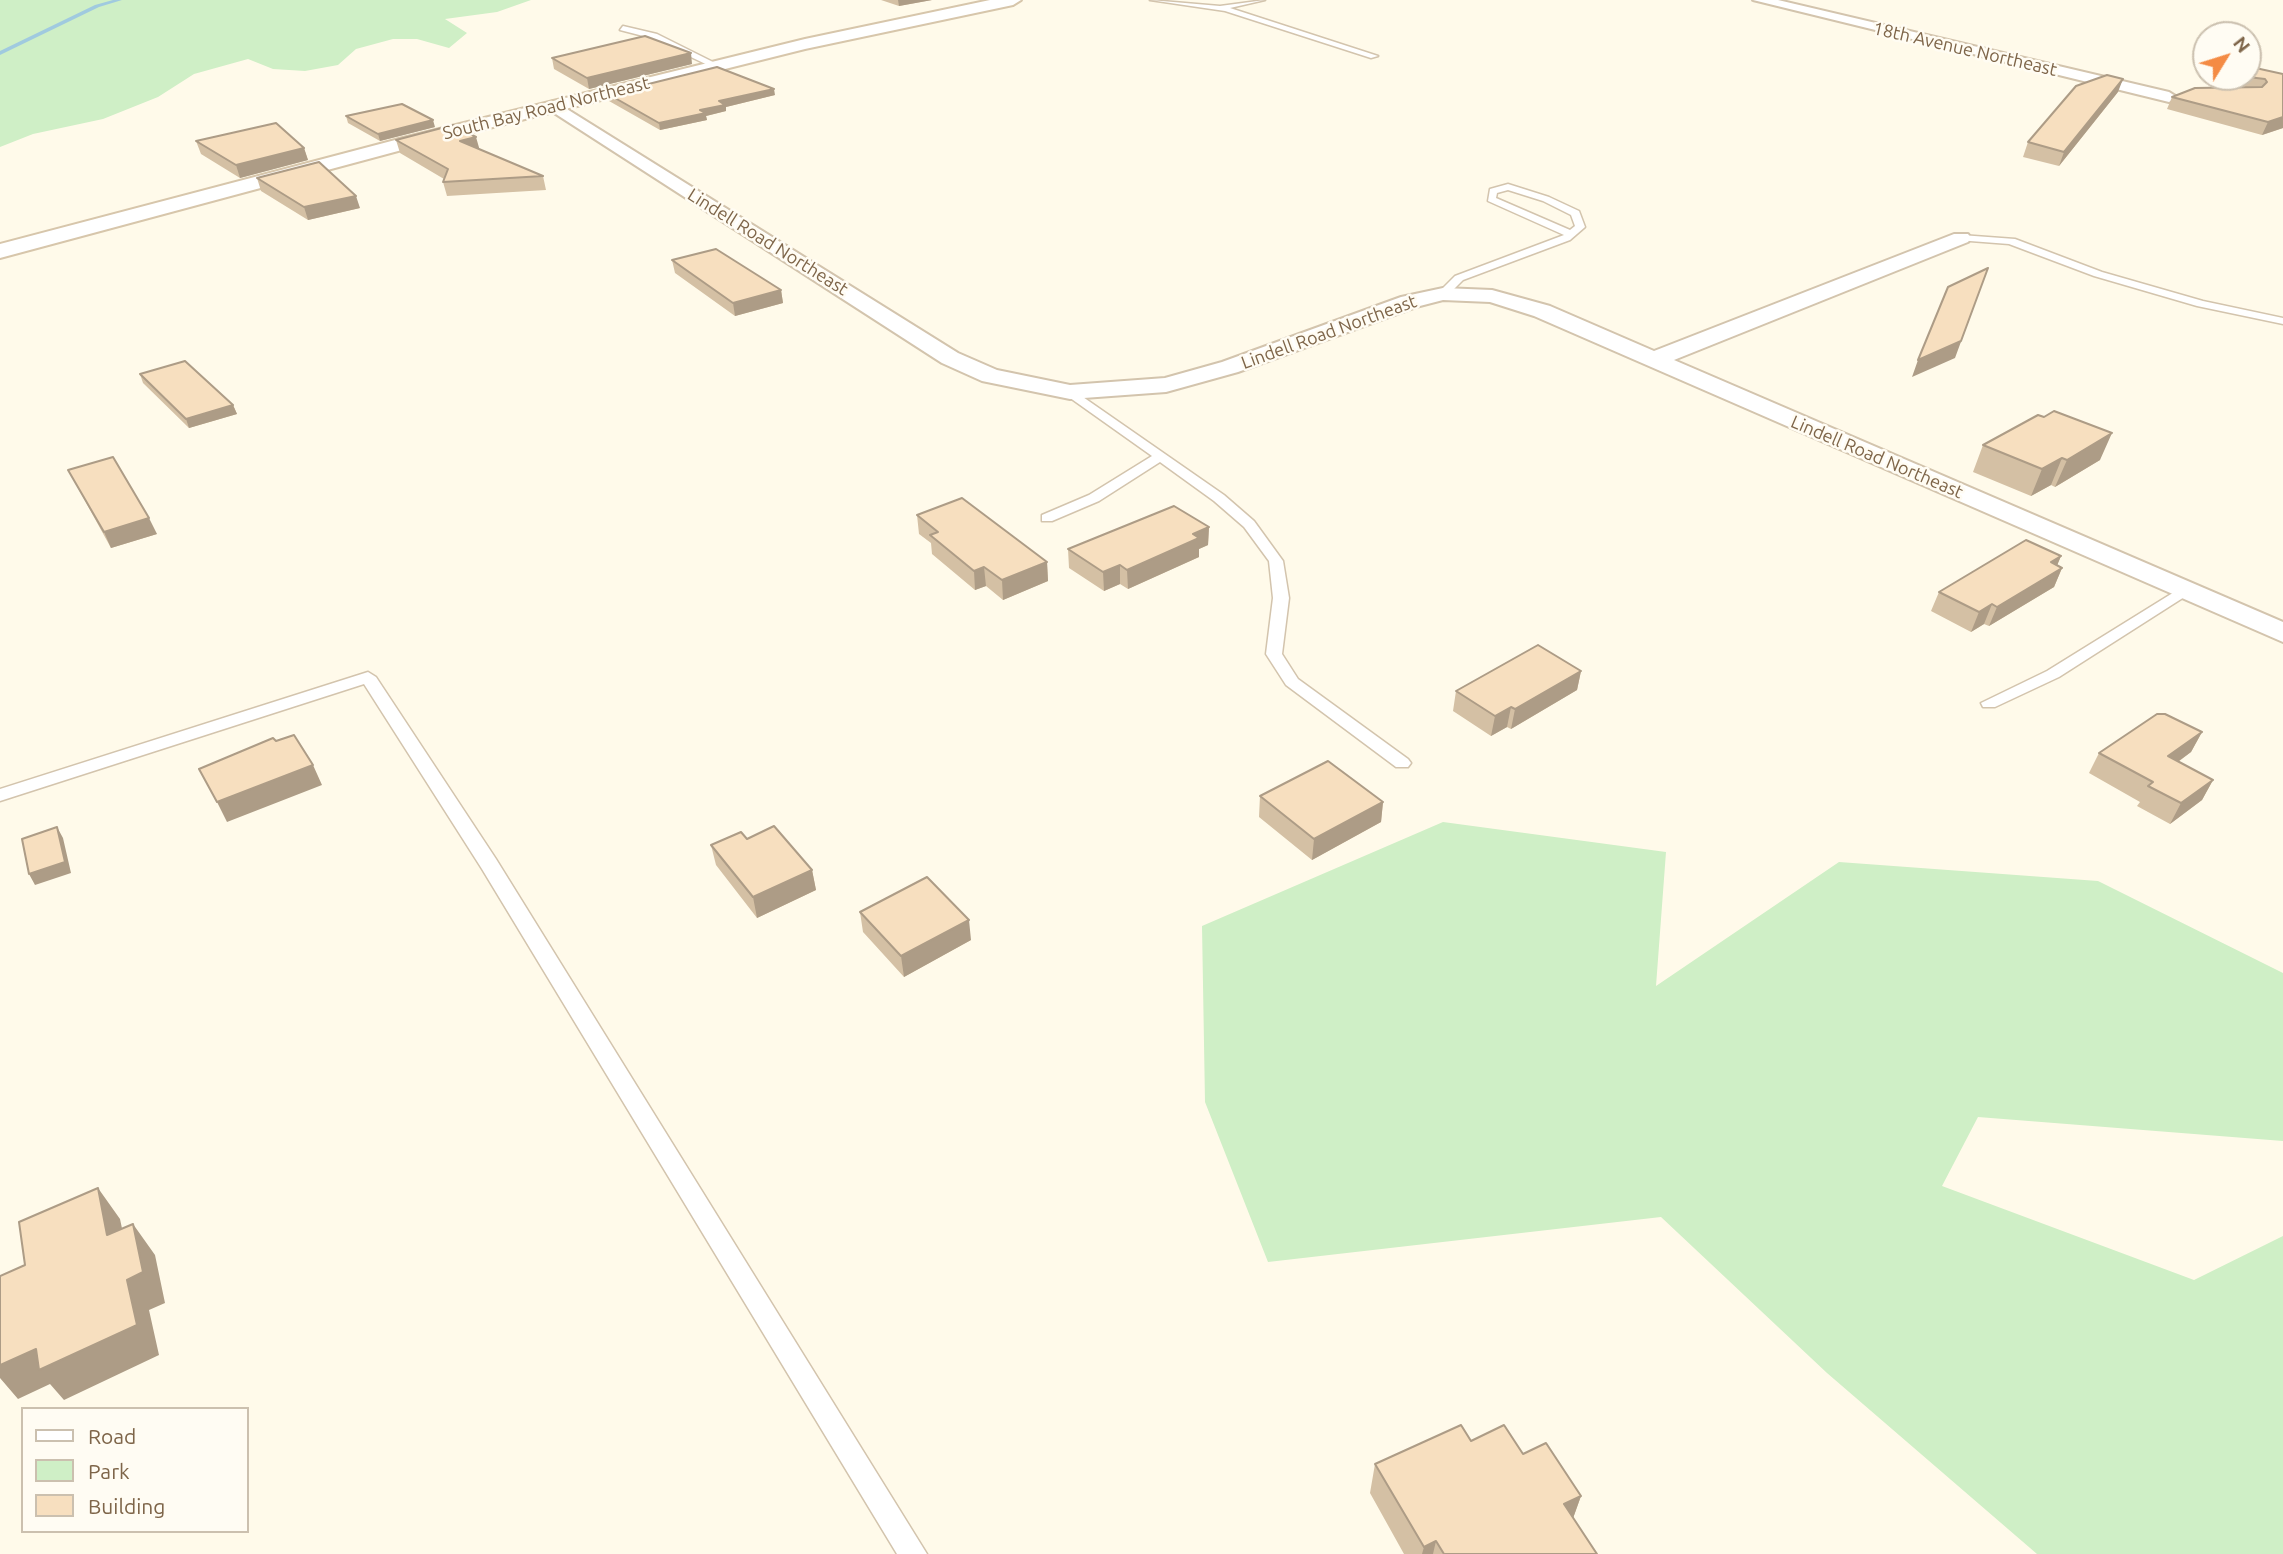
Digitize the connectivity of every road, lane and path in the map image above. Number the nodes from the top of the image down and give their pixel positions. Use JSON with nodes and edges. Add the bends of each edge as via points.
{"nodes":[{"id":1,"x":1013,"y":0,"type":"edge"},
{"id":2,"x":1154,"y":0,"type":"edge"},
{"id":3,"x":1261,"y":0,"type":"edge"},
{"id":4,"x":1760,"y":0,"type":"edge"},
{"id":5,"x":1219,"y":8,"type":"junction"},
{"id":6,"x":624,"y":28,"type":"dead end"},
{"id":7,"x":1374,"y":56,"type":"dead end"},
{"id":8,"x":717,"y":66,"type":"junction"},
{"id":9,"x":2174,"y":97,"type":"edge"},
{"id":10,"x":554,"y":106,"type":"junction"},
{"id":11,"x":1571,"y":234,"type":"junction"},
{"id":12,"x":1961,"y":238,"type":"joint"},
{"id":13,"x":0,"y":251,"type":"edge"},
{"id":14,"x":1443,"y":294,"type":"junction"},
{"id":15,"x":2283,"y":321,"type":"edge"},
{"id":16,"x":1653,"y":360,"type":"junction"},
{"id":17,"x":1070,"y":392,"type":"junction"},
{"id":18,"x":1161,"y":456,"type":"junction"},
{"id":19,"x":1047,"y":518,"type":"dead end"},
{"id":20,"x":2184,"y":591,"type":"junction"},
{"id":21,"x":2283,"y":633,"type":"edge"},
{"id":22,"x":1989,"y":703,"type":"dead end"},
{"id":23,"x":1402,"y":763,"type":"dead end"},
{"id":24,"x":0,"y":795,"type":"edge"},
{"id":25,"x":913,"y":1554,"type":"edge"}],
"edges":[{"from":1,"to":8,"type":"street","name":"South Bay Road Northeast"},
{"from":2,"to":5,"type":"lane"},
{"from":3,"to":5,"type":"lane"},
{"from":4,"to":9,"type":"street","name":"18th Avenue Northeast"},
{"from":5,"to":7,"type":"lane"},
{"from":6,"to":8,"type":"lane","via":[[654,36]]},
{"from":8,"to":10,"type":"street","name":"South Bay Road Northeast"},
{"from":10,"to":13,"type":"street","name":"South Bay Road Northeast"},
{"from":10,"to":17,"type":"street","name":"Lindell Road Northeast","via":[[950,358],[990,376]]},
{"from":11,"to":11,"type":"lane","via":[[1580,227],[1575,213],[1508,187],[1493,191],[1491,200]]},
{"from":11,"to":14,"type":"lane","via":[[1459,278]]},
{"from":12,"to":15,"type":"lane","via":[[2011,241],[2111,278]]},
{"from":12,"to":16,"type":"street"},
{"from":14,"to":16,"type":"street","name":"Lindell Road Northeast","via":[[1477,294],[1518,302]]},
{"from":14,"to":17,"type":"street","name":"Lindell Road Northeast","via":[[1188,380]]},
{"from":16,"to":20,"type":"street","name":"Lindell Road Northeast"},
{"from":17,"to":18,"type":"lane"},
{"from":18,"to":19,"type":"lane","via":[[1094,498]]},
{"from":18,"to":23,"type":"lane","via":[[1249,524],[1276,561],[1281,598],[1274,654],[1292,682]]},
{"from":20,"to":21,"type":"street","name":"Lindell Road Northeast"},
{"from":20,"to":22,"type":"lane","via":[[2053,674]]},
{"from":24,"to":25,"type":"lane","via":[[369,677]]}]}
